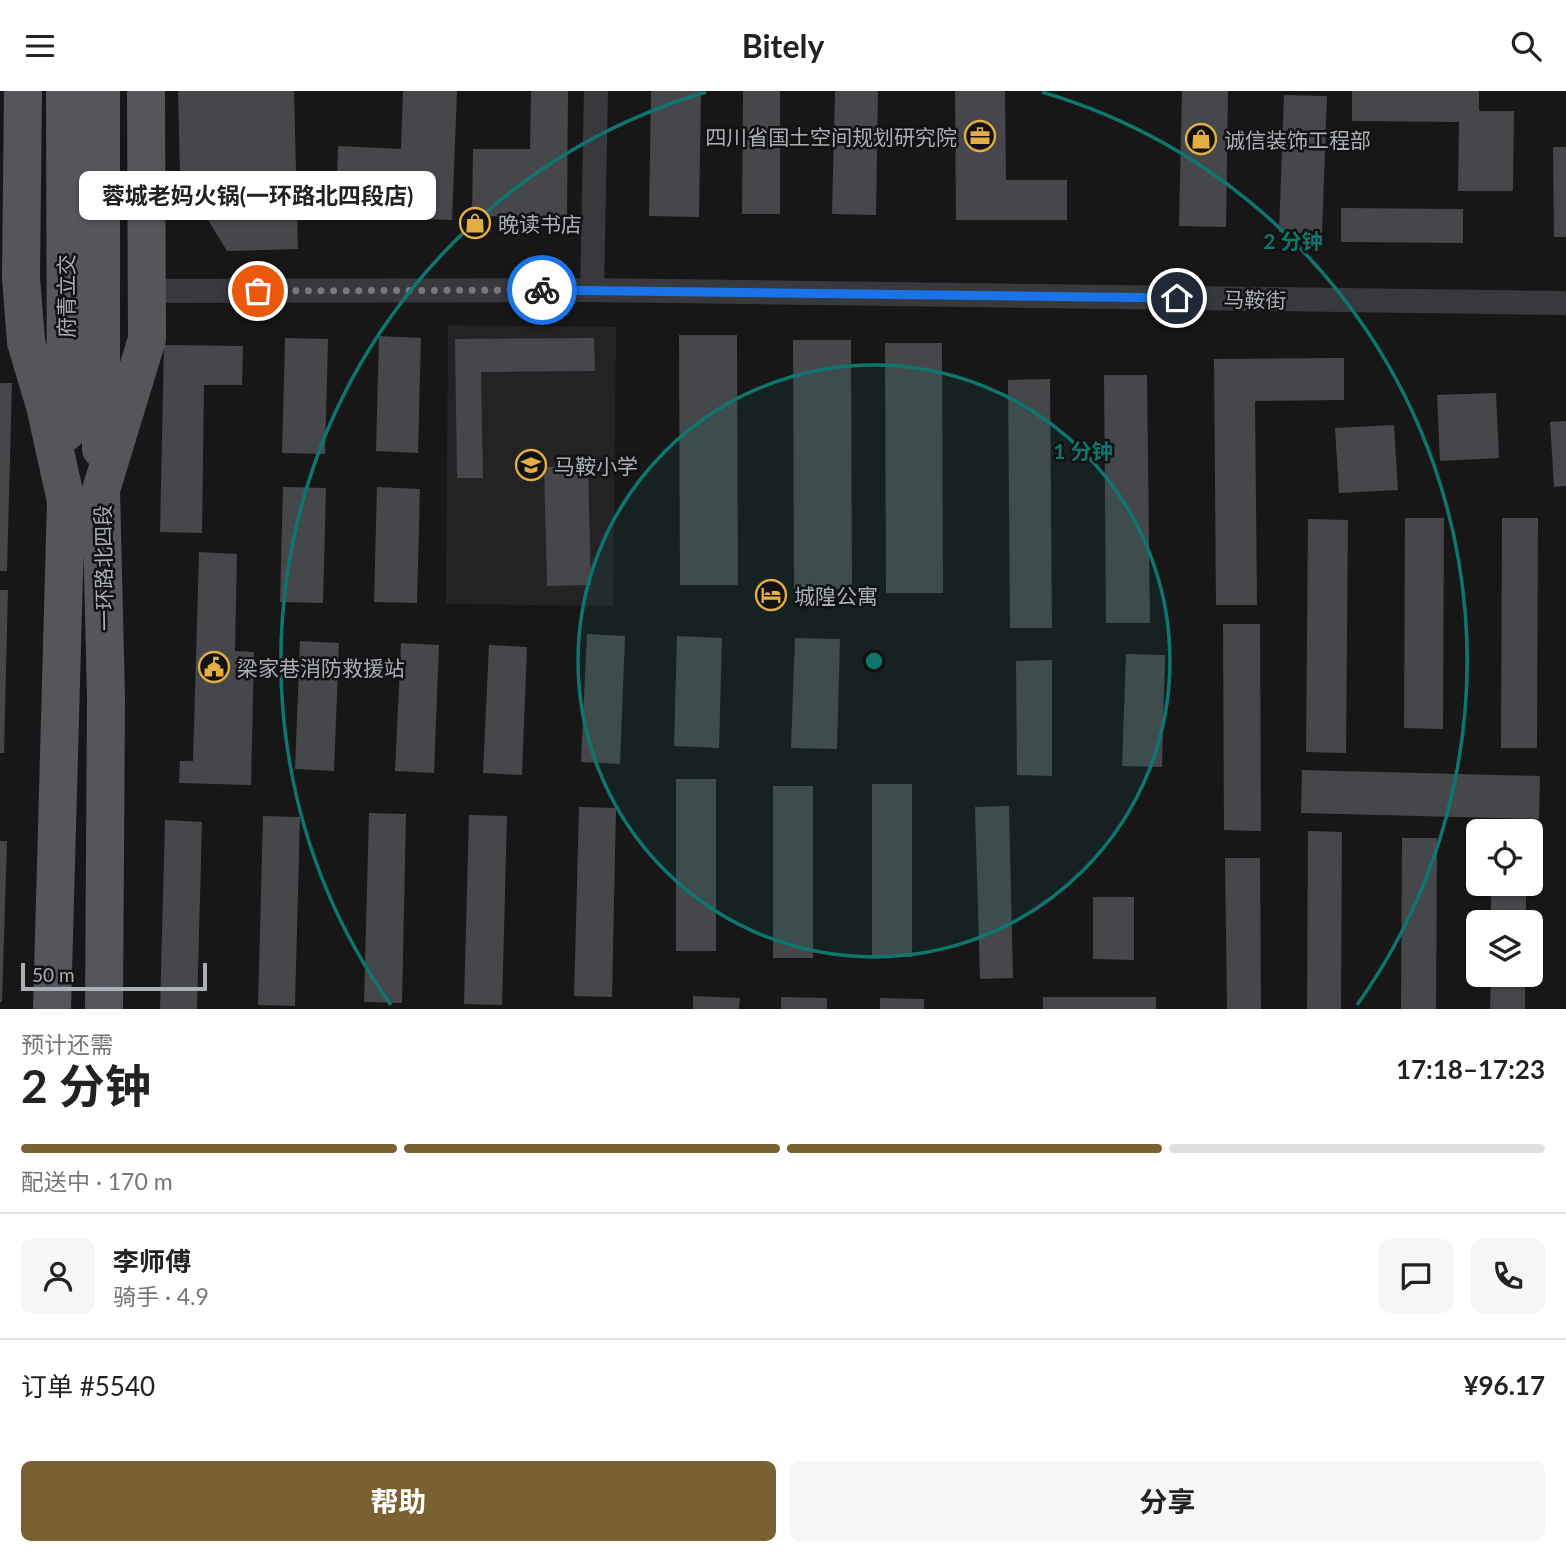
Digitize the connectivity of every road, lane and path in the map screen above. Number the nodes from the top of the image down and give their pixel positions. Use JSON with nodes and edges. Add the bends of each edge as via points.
{"nodes":[{"id":1,"x":23,"y":91,"type":"edge"},
{"id":2,"x":65,"y":91,"type":"edge"},
{"id":3,"x":101,"y":91,"type":"edge"},
{"id":4,"x":146,"y":91,"type":"edge"},
{"id":5,"x":596,"y":91,"type":"edge"},
{"id":6,"x":11,"y":277,"type":"edge"},
{"id":7,"x":592,"y":290,"type":"junction"},
{"id":8,"x":147,"y":291,"type":"junction"},
{"id":9,"x":1566,"y":303,"type":"edge"},
{"id":10,"x":83,"y":495,"type":"junction"},
{"id":11,"x":52,"y":1009,"type":"edge"},
{"id":12,"x":104,"y":1009,"type":"edge"}],
"edges":[{"from":1,"to":6,"type":"main road","name":"一环路北四段"},
{"from":2,"to":10,"type":"main road","name":"府青立交"},
{"from":3,"to":10,"type":"main road","name":"府青立交"},
{"from":4,"to":8,"type":"main road","name":"一环路北四段"},
{"from":5,"to":7,"type":"street"},
{"from":6,"to":10,"type":"main road","name":"一环路北四段","via":[[45,407]]},
{"from":7,"to":8,"type":"street","name":"马鞍街"},
{"from":7,"to":9,"type":"street","name":"马鞍街"},
{"from":8,"to":10,"type":"main road","name":"一环路北四段","via":[[147,339]]},
{"from":10,"to":11,"type":"main road","name":"一环路北四段"},
{"from":10,"to":12,"type":"main road","name":"一环路北四段","via":[[106,698]]}]}
